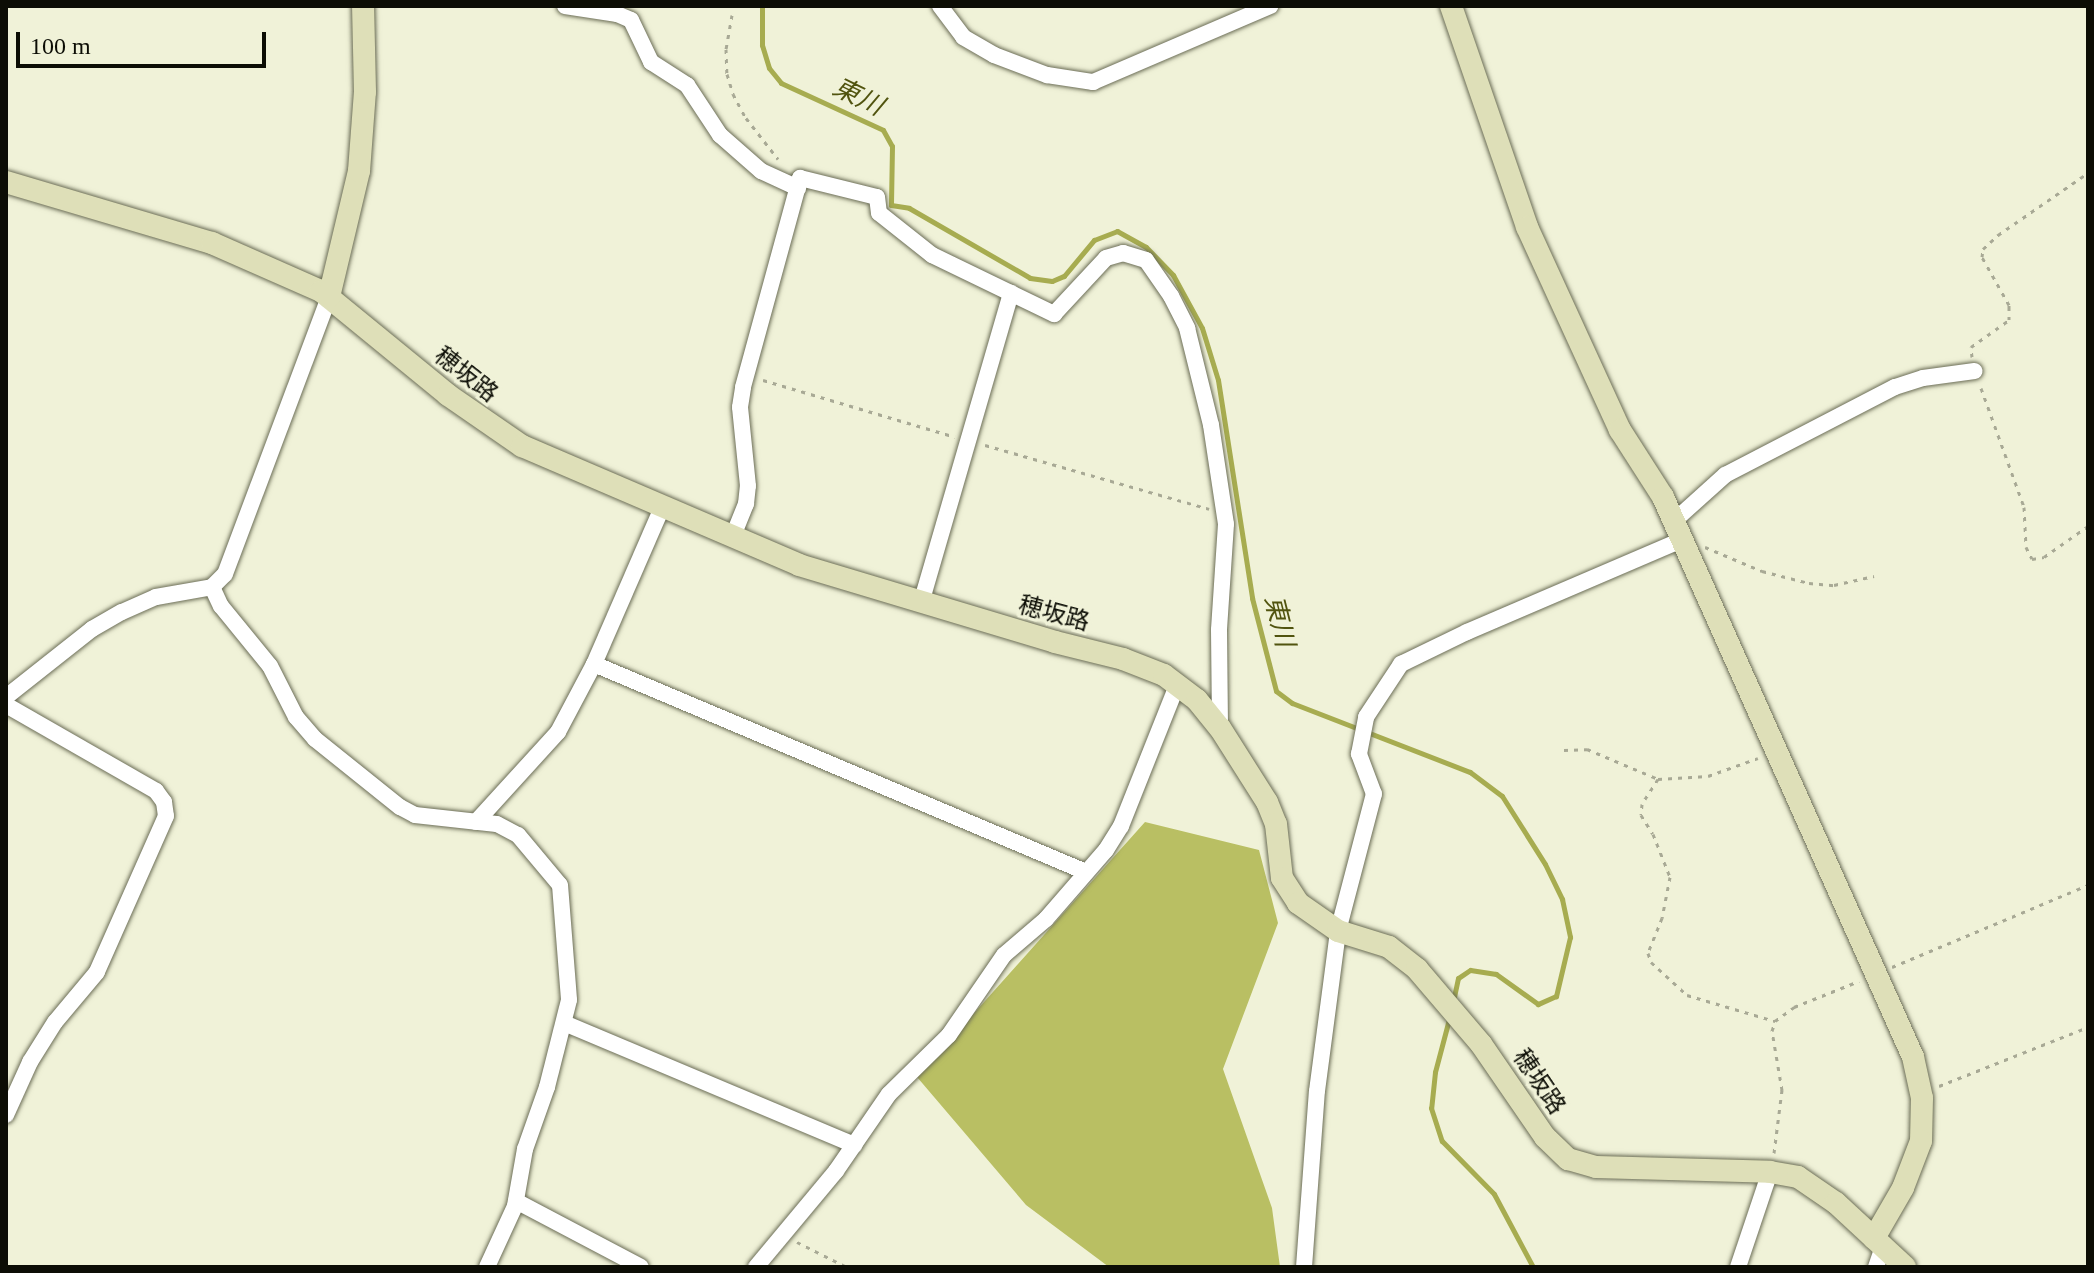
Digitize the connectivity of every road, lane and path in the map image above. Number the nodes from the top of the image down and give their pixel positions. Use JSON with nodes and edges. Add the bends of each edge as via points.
{"nodes":[{"id":1,"x":363,"y":6,"type":"edge"},
{"id":2,"x":565,"y":6,"type":"edge"},
{"id":3,"x":940,"y":6,"type":"edge"},
{"id":4,"x":1270,"y":6,"type":"edge"},
{"id":5,"x":1451,"y":6,"type":"edge"},
{"id":6,"x":732,"y":15,"type":"dead end"},
{"id":7,"x":2088,"y":173,"type":"edge"},
{"id":8,"x":6,"y":182,"type":"edge"},
{"id":9,"x":799,"y":183,"type":"junction"},
{"id":10,"x":1011,"y":293,"type":"junction"},
{"id":11,"x":329,"y":297,"type":"junction"},
{"id":12,"x":1975,"y":371,"type":"junction"},
{"id":13,"x":663,"y":505,"type":"junction"},
{"id":14,"x":2088,"y":526,"type":"edge"},
{"id":15,"x":733,"y":536,"type":"junction"},
{"id":16,"x":1681,"y":536,"type":"junction"},
{"id":17,"x":1874,"y":576,"type":"dead end"},
{"id":18,"x":212,"y":587,"type":"junction"},
{"id":19,"x":921,"y":603,"type":"junction"},
{"id":20,"x":594,"y":664,"type":"junction"},
{"id":21,"x":1177,"y":685,"type":"junction"},
{"id":22,"x":6,"y":697,"type":"edge"},
{"id":23,"x":6,"y":705,"type":"edge"},
{"id":24,"x":1220,"y":728,"type":"junction"},
{"id":25,"x":1564,"y":750,"type":"dead end"},
{"id":26,"x":1777,"y":750,"type":"junction"},
{"id":27,"x":1658,"y":779,"type":"junction"},
{"id":28,"x":476,"y":822,"type":"junction"},
{"id":29,"x":1086,"y":872,"type":"junction"},
{"id":30,"x":1338,"y":931,"type":"junction"},
{"id":31,"x":1775,"y":1021,"type":"dead end"},
{"id":32,"x":564,"y":1023,"type":"junction"},
{"id":33,"x":2088,"y":1027,"type":"edge"},
{"id":34,"x":1921,"y":1093,"type":"junction"},
{"id":35,"x":6,"y":1115,"type":"edge"},
{"id":36,"x":854,"y":1145,"type":"junction"},
{"id":37,"x":1770,"y":1172,"type":"junction"},
{"id":38,"x":516,"y":1201,"type":"junction"},
{"id":39,"x":782,"y":1236,"type":"junction"},
{"id":40,"x":1878,"y":1251,"type":"edge"},
{"id":41,"x":487,"y":1267,"type":"edge"},
{"id":42,"x":641,"y":1267,"type":"edge"},
{"id":43,"x":756,"y":1267,"type":"edge"},
{"id":44,"x":847,"y":1267,"type":"edge"},
{"id":45,"x":1304,"y":1267,"type":"edge"},
{"id":46,"x":1738,"y":1267,"type":"edge"},
{"id":47,"x":1905,"y":1267,"type":"edge"}],
"edges":[{"from":1,"to":11,"type":"main road","via":[[365,92],[359,171]]},
{"from":2,"to":9,"type":"street","via":[[631,20],[651,62],[687,85],[720,135],[761,171]]},
{"from":3,"to":4,"type":"street","via":[[963,37],[994,55],[1047,75],[1093,82]]},
{"from":5,"to":16,"type":"main road","via":[[1527,227],[1620,430]]},
{"from":6,"to":9,"type":"path","via":[[726,49],[733,94],[769,150]]},
{"from":7,"to":12,"type":"path","via":[[1983,249],[1982,257],[2009,305],[2009,320],[1971,347]]},
{"from":8,"to":11,"type":"main road","name":"穂坂路","via":[[212,243]]},
{"from":9,"to":10,"type":"street","via":[[877,197],[879,213],[932,255]]},
{"from":9,"to":15,"type":"street","via":[[743,387],[740,407],[748,486]]},
{"from":10,"to":19,"type":"street"},
{"from":10,"to":24,"type":"street","via":[[1054,314],[1106,258],[1123,253],[1146,260],[1187,328],[1211,425],[1226,524]]},
{"from":11,"to":13,"type":"main road","name":"穂坂路","via":[[448,395],[522,446]]},
{"from":11,"to":18,"type":"street","via":[[225,574]]},
{"from":12,"to":14,"type":"path","via":[[2024,507],[2026,547],[2032,559],[2044,557]]},
{"from":12,"to":16,"type":"street","via":[[1895,387],[1725,475]]},
{"from":13,"to":15,"type":"main road","name":"穂坂路"},
{"from":13,"to":20,"type":"street"},
{"from":15,"to":19,"type":"main road","name":"穂坂路","via":[[799,565]]},
{"from":16,"to":17,"type":"path","via":[[1762,571],[1809,583],[1834,585]]},
{"from":16,"to":26,"type":"main road"},
{"from":16,"to":30,"type":"street","via":[[1401,664],[1366,717],[1359,741],[1374,794]]},
{"from":18,"to":22,"type":"street","via":[[156,597],[122,612],[92,629]]},
{"from":18,"to":28,"type":"street","via":[[315,739],[415,815]]},
{"from":19,"to":21,"type":"main road","name":"穂坂路","via":[[1123,659]]},
{"from":20,"to":28,"type":"street","via":[[558,732]]},
{"from":20,"to":29,"type":"street"},
{"from":21,"to":24,"type":"main road","name":"穂坂路"},
{"from":21,"to":29,"type":"street","via":[[1121,826]]},
{"from":23,"to":35,"type":"street","via":[[156,791],[166,816],[97,972],[55,1022]]},
{"from":24,"to":30,"type":"main road","name":"穂坂路","via":[[1267,802],[1276,824],[1282,878],[1298,903]]},
{"from":25,"to":27,"type":"path","via":[[1587,749]]},
{"from":26,"to":27,"type":"path","via":[[1708,776]]},
{"from":26,"to":34,"type":"main road","via":[[1905,1037]]},
{"from":27,"to":31,"type":"path","via":[[1641,815],[1670,877],[1648,953],[1651,962],[1687,995]]},
{"from":28,"to":32,"type":"street","via":[[497,824],[518,835],[560,885],[569,1000]]},
{"from":29,"to":36,"type":"street","via":[[1046,919],[1004,955],[949,1035],[889,1094]]},
{"from":30,"to":37,"type":"main road","name":"穂坂路","via":[[1389,947],[1417,969],[1455,1011],[1545,1137],[1568,1159],[1596,1167]]},
{"from":30,"to":45,"type":"street","via":[[1317,1091]]},
{"from":32,"to":36,"type":"street"},
{"from":32,"to":38,"type":"street","via":[[525,1149]]},
{"from":33,"to":34,"type":"path"},
{"from":34,"to":40,"type":"main road","via":[[1921,1141]]},
{"from":36,"to":39,"type":"street"},
{"from":37,"to":40,"type":"main road","name":"穂坂路","via":[[1798,1177],[1817,1188]]},
{"from":37,"to":46,"type":"street"},
{"from":38,"to":41,"type":"street"},
{"from":38,"to":42,"type":"street"},
{"from":39,"to":43,"type":"street"},
{"from":39,"to":44,"type":"path"},
{"from":40,"to":47,"type":"main road","name":"穂坂路"}]}
